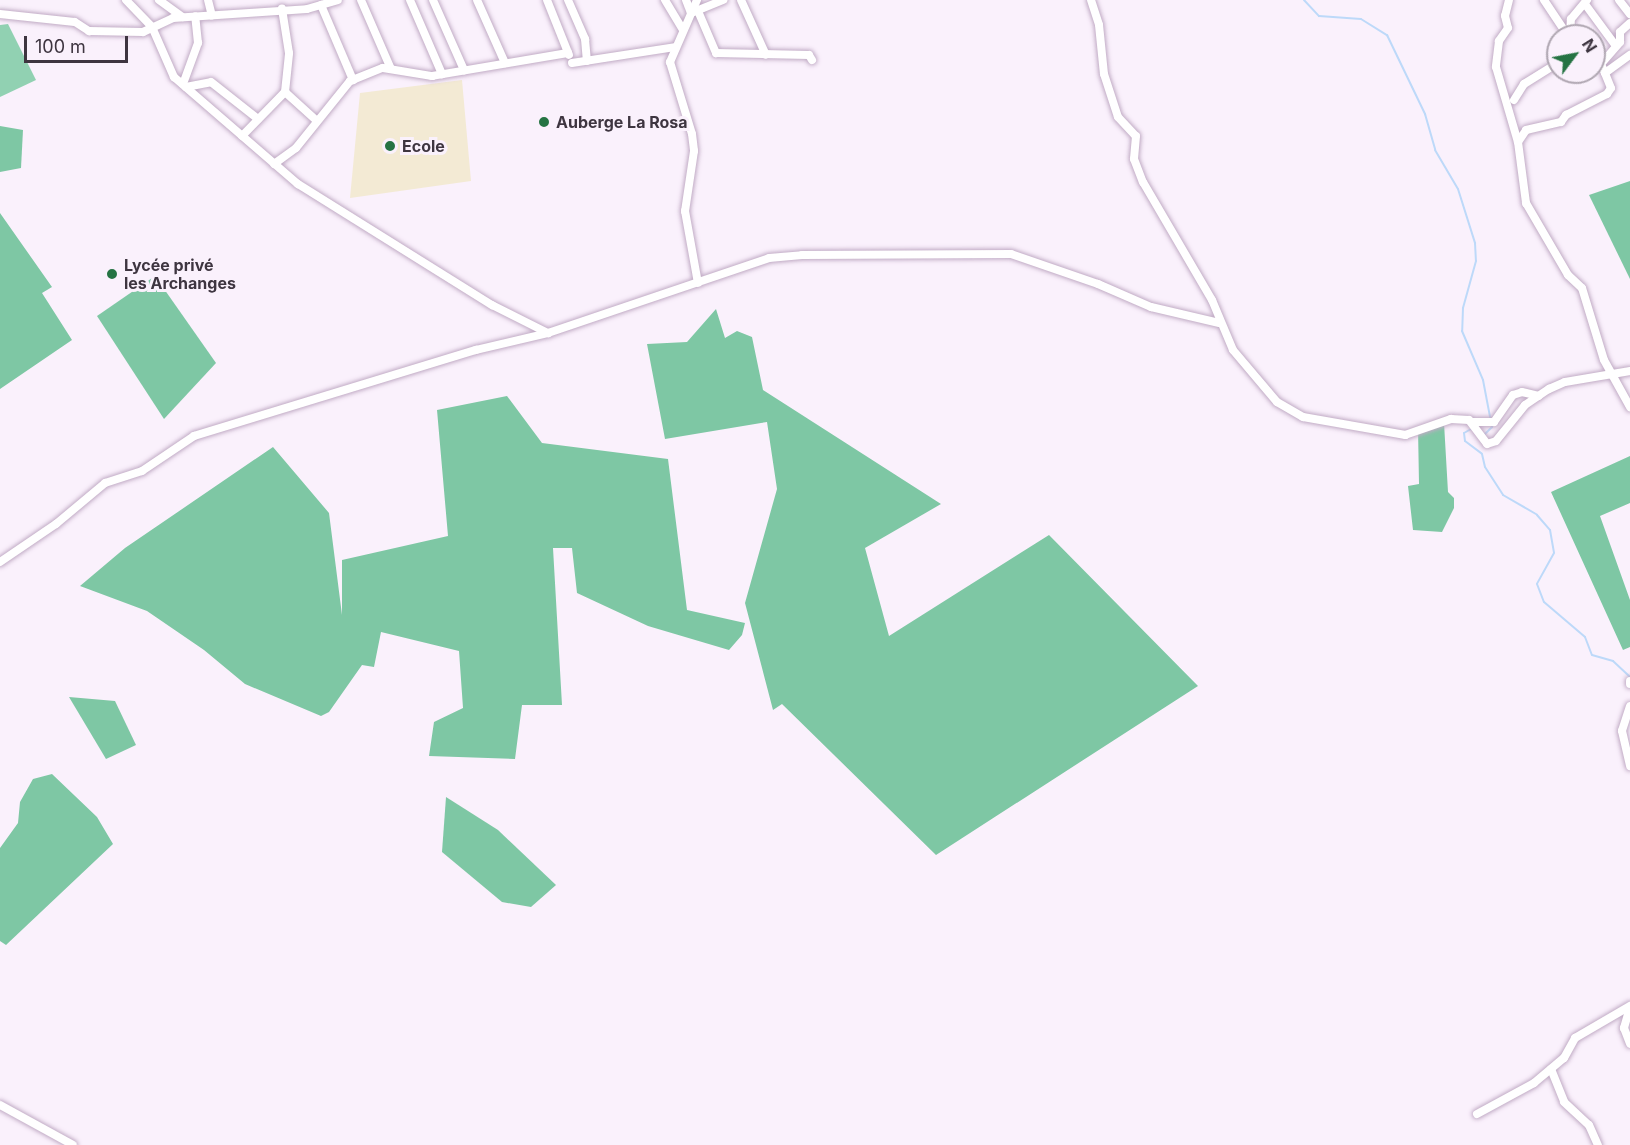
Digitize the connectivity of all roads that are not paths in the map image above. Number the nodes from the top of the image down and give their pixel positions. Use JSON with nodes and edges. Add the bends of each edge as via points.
{"nodes":[{"id":1,"x":126,"y":0,"type":"edge"},
{"id":2,"x":159,"y":0,"type":"edge"},
{"id":3,"x":208,"y":0,"type":"edge"},
{"id":4,"x":338,"y":0,"type":"edge"},
{"id":5,"x":361,"y":0,"type":"edge"},
{"id":6,"x":410,"y":0,"type":"edge"},
{"id":7,"x":433,"y":0,"type":"edge"},
{"id":8,"x":477,"y":0,"type":"edge"},
{"id":9,"x":547,"y":0,"type":"edge"},
{"id":10,"x":568,"y":0,"type":"edge"},
{"id":11,"x":665,"y":0,"type":"edge"},
{"id":12,"x":686,"y":0,"type":"edge"},
{"id":13,"x":697,"y":0,"type":"edge"},
{"id":14,"x":724,"y":0,"type":"edge"},
{"id":15,"x":741,"y":0,"type":"edge"},
{"id":16,"x":1091,"y":0,"type":"edge"},
{"id":17,"x":1509,"y":0,"type":"edge"},
{"id":18,"x":1544,"y":0,"type":"edge"},
{"id":19,"x":1619,"y":0,"type":"edge"},
{"id":20,"x":1586,"y":2,"type":"edge"},
{"id":21,"x":321,"y":5,"type":"junction"},
{"id":22,"x":282,"y":9,"type":"junction"},
{"id":23,"x":695,"y":12,"type":"junction"},
{"id":24,"x":0,"y":14,"type":"edge"},
{"id":25,"x":1630,"y":14,"type":"edge"},
{"id":26,"x":195,"y":16,"type":"junction"},
{"id":27,"x":212,"y":16,"type":"junction"},
{"id":28,"x":182,"y":17,"type":"junction"},
{"id":29,"x":1630,"y":22,"type":"edge"},
{"id":30,"x":1561,"y":24,"type":"edge"},
{"id":31,"x":1570,"y":24,"type":"edge"},
{"id":32,"x":152,"y":27,"type":"junction"},
{"id":33,"x":683,"y":30,"type":"junction"},
{"id":34,"x":1616,"y":46,"type":"junction"},
{"id":35,"x":675,"y":47,"type":"junction"},
{"id":36,"x":568,"y":52,"type":"junction"},
{"id":37,"x":1606,"y":53,"type":"edge"},
{"id":38,"x":766,"y":55,"type":"junction"},
{"id":39,"x":1630,"y":55,"type":"edge"},
{"id":40,"x":812,"y":60,"type":"dead end"},
{"id":41,"x":587,"y":61,"type":"junction"},
{"id":42,"x":505,"y":63,"type":"junction"},
{"id":43,"x":391,"y":69,"type":"junction"},
{"id":44,"x":464,"y":70,"type":"junction"},
{"id":45,"x":1546,"y":70,"type":"edge"},
{"id":46,"x":1606,"y":72,"type":"edge"},
{"id":47,"x":442,"y":74,"type":"junction"},
{"id":48,"x":1606,"y":76,"type":"edge"},
{"id":49,"x":352,"y":80,"type":"junction"},
{"id":50,"x":185,"y":85,"type":"junction"},
{"id":51,"x":285,"y":92,"type":"junction"},
{"id":52,"x":1514,"y":100,"type":"dead end"},
{"id":53,"x":258,"y":119,"type":"junction"},
{"id":54,"x":317,"y":121,"type":"junction"},
{"id":55,"x":242,"y":136,"type":"junction"},
{"id":56,"x":1518,"y":142,"type":"junction"},
{"id":57,"x":274,"y":164,"type":"junction"},
{"id":58,"x":698,"y":283,"type":"junction"},
{"id":59,"x":1219,"y":323,"type":"junction"},
{"id":60,"x":548,"y":333,"type":"junction"},
{"id":61,"x":1630,"y":371,"type":"edge"},
{"id":62,"x":1612,"y":375,"type":"junction"},
{"id":63,"x":1539,"y":396,"type":"junction"},
{"id":64,"x":1630,"y":408,"type":"edge"},
{"id":65,"x":1472,"y":422,"type":"junction"},
{"id":66,"x":1,"y":560,"type":"edge"},
{"id":67,"x":1630,"y":706,"type":"edge"},
{"id":68,"x":1630,"y":766,"type":"edge"},
{"id":69,"x":1630,"y":1007,"type":"edge"},
{"id":70,"x":1630,"y":1044,"type":"edge"},
{"id":71,"x":1551,"y":1069,"type":"junction"},
{"id":72,"x":0,"y":1105,"type":"edge"},
{"id":73,"x":1477,"y":1114,"type":"dead end"},
{"id":74,"x":73,"y":1145,"type":"edge"},
{"id":75,"x":1598,"y":1145,"type":"edge"}],
"edges":[{"from":1,"to":32,"type":"street"},
{"from":2,"to":28,"type":"street"},
{"from":3,"to":27,"type":"street"},
{"from":4,"to":21,"type":"street"},
{"from":5,"to":43,"type":"street"},
{"from":6,"to":47,"type":"street"},
{"from":7,"to":44,"type":"street"},
{"from":8,"to":42,"type":"street"},
{"from":9,"to":36,"type":"street"},
{"from":10,"to":41,"type":"street","via":[[585,39]]},
{"from":11,"to":33,"type":"street"},
{"from":12,"to":23,"type":"street"},
{"from":13,"to":23,"type":"street"},
{"from":14,"to":23,"type":"street"},
{"from":15,"to":38,"type":"street"},
{"from":16,"to":59,"type":"street","via":[[1099,25],[1104,74],[1118,117],[1136,136],[1134,159],[1212,300]]},
{"from":17,"to":56,"type":"street","via":[[1505,16],[1508,28],[1498,41],[1496,67]]},
{"from":18,"to":30,"type":"street"},
{"from":19,"to":25,"type":"street"},
{"from":20,"to":31,"type":"street"},
{"from":20,"to":34,"type":"street"},
{"from":21,"to":22,"type":"street"},
{"from":21,"to":49,"type":"street"},
{"from":22,"to":27,"type":"street"},
{"from":22,"to":51,"type":"street","via":[[289,53]]},
{"from":23,"to":33,"type":"street"},
{"from":23,"to":38,"type":"street","via":[[716,53]]},
{"from":24,"to":32,"type":"street","via":[[75,22],[89,31],[143,32]]},
{"from":26,"to":27,"type":"street"},
{"from":26,"to":28,"type":"street"},
{"from":26,"to":50,"type":"street","via":[[198,43]]},
{"from":28,"to":32,"type":"street"},
{"from":29,"to":34,"type":"street","via":[[1620,32]]},
{"from":32,"to":50,"type":"street","via":[[174,77]]},
{"from":33,"to":35,"type":"street"},
{"from":34,"to":37,"type":"street"},
{"from":35,"to":41,"type":"street"},
{"from":35,"to":58,"type":"street","via":[[670,62],[694,151],[685,211]]},
{"from":36,"to":41,"type":"street","via":[[573,64]]},
{"from":36,"to":42,"type":"street"},
{"from":38,"to":40,"type":"street","via":[[809,55]]},
{"from":39,"to":46,"type":"street"},
{"from":42,"to":44,"type":"street"},
{"from":43,"to":47,"type":"street"},
{"from":43,"to":49,"type":"street","via":[[383,68]]},
{"from":44,"to":47,"type":"street"},
{"from":45,"to":52,"type":"street","via":[[1524,84]]},
{"from":48,"to":56,"type":"street","via":[[1611,88],[1607,94],[1566,115],[1561,122],[1526,130]]},
{"from":49,"to":54,"type":"street"},
{"from":50,"to":53,"type":"street","via":[[211,82]]},
{"from":50,"to":55,"type":"street"},
{"from":51,"to":53,"type":"street"},
{"from":51,"to":54,"type":"street"},
{"from":53,"to":55,"type":"street"},
{"from":54,"to":57,"type":"street","via":[[296,148]]},
{"from":55,"to":57,"type":"street"},
{"from":56,"to":62,"type":"street","via":[[1526,203],[1568,275],[1582,288]]},
{"from":57,"to":60,"type":"street","via":[[298,184],[492,305]]},
{"from":58,"to":59,"type":"street","via":[[783,256],[965,257],[996,252],[1098,284],[1151,307]]},
{"from":58,"to":60,"type":"street","via":[[663,291],[621,310]]},
{"from":59,"to":65,"type":"street","via":[[1242,364],[1257,381],[1277,402],[1303,417],[1405,435],[1452,419]]},
{"from":60,"to":66,"type":"street","via":[[476,350],[194,436],[131,477],[105,483],[56,524]]},
{"from":61,"to":62,"type":"street"},
{"from":62,"to":63,"type":"street","via":[[1565,382]]},
{"from":62,"to":64,"type":"street"},
{"from":63,"to":65,"type":"street","via":[[1522,392],[1513,395],[1494,422]]},
{"from":63,"to":65,"type":"street","via":[[1515,414],[1496,441],[1482,442]]},
{"from":67,"to":68,"type":"street","via":[[1622,731]]},
{"from":69,"to":70,"type":"street","via":[[1624,1028]]},
{"from":69,"to":71,"type":"street","via":[[1575,1038],[1564,1058]]},
{"from":71,"to":73,"type":"street"},
{"from":71,"to":75,"type":"street","via":[[1564,1102],[1589,1125]]},
{"from":72,"to":74,"type":"street"}]}
